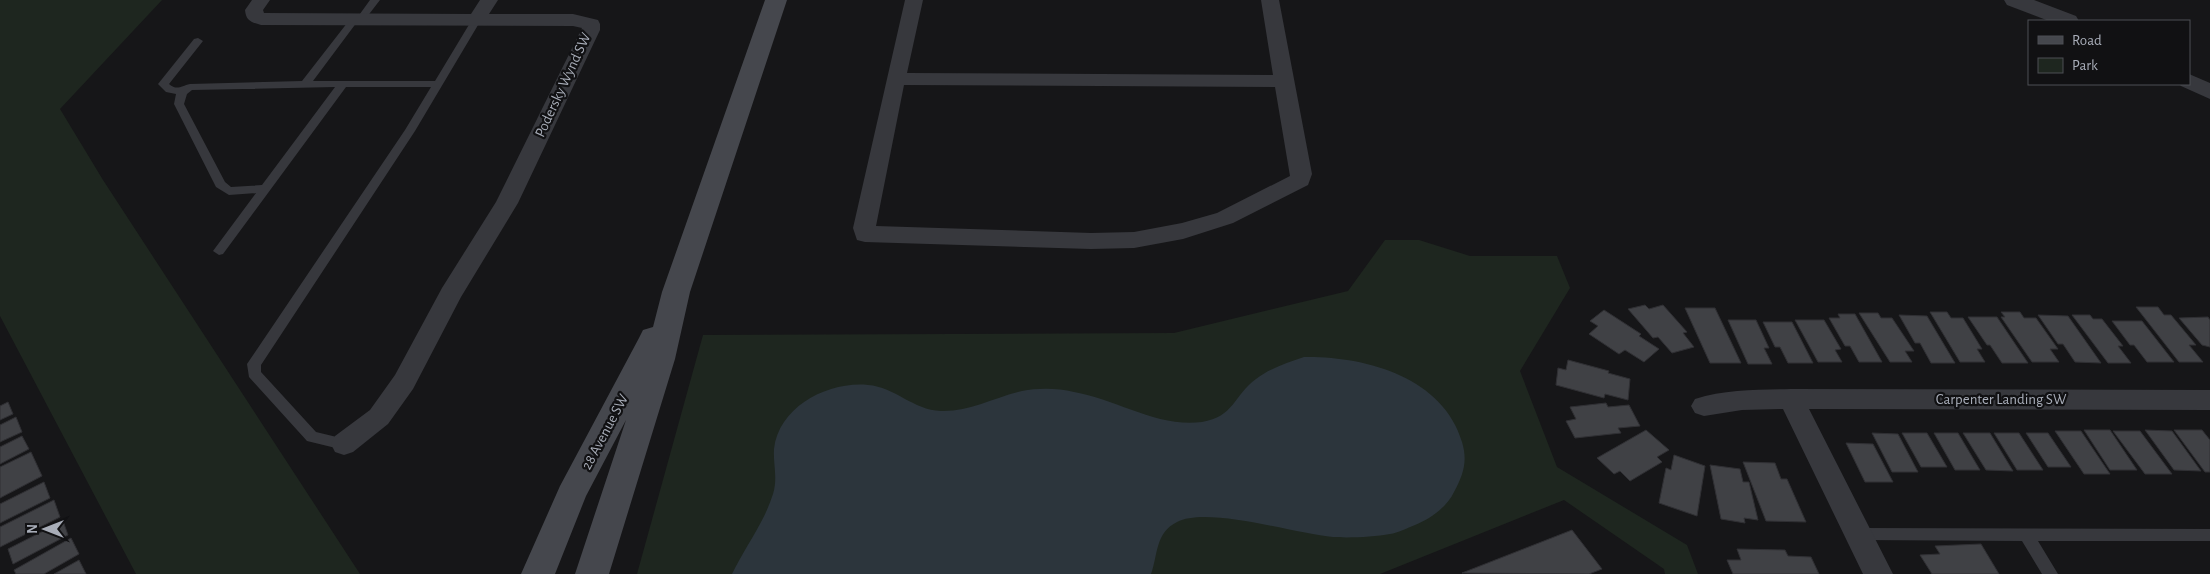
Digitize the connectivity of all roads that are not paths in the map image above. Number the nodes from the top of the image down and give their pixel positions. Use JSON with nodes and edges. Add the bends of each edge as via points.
{"nodes":[{"id":1,"x":261,"y":0,"type":"edge"},
{"id":2,"x":376,"y":0,"type":"edge"},
{"id":3,"x":489,"y":0,"type":"edge"},
{"id":4,"x":914,"y":0,"type":"edge"},
{"id":5,"x":1270,"y":0,"type":"edge"},
{"id":6,"x":2014,"y":0,"type":"edge"},
{"id":7,"x":776,"y":1,"type":"edge"},
{"id":8,"x":357,"y":20,"type":"junction"},
{"id":9,"x":476,"y":20,"type":"junction"},
{"id":10,"x":2065,"y":20,"type":"edge"},
{"id":11,"x":198,"y":41,"type":"dead end"},
{"id":12,"x":896,"y":79,"type":"junction"},
{"id":13,"x":1284,"y":81,"type":"junction"},
{"id":14,"x":2190,"y":82,"type":"edge"},
{"id":15,"x":305,"y":84,"type":"junction"},
{"id":16,"x":343,"y":84,"type":"junction"},
{"id":17,"x":438,"y":84,"type":"junction"},
{"id":18,"x":182,"y":92,"type":"junction"},
{"id":19,"x":2210,"y":92,"type":"edge"},
{"id":20,"x":265,"y":189,"type":"junction"},
{"id":21,"x":219,"y":251,"type":"dead end"},
{"id":22,"x":676,"y":292,"type":"junction"},
{"id":23,"x":1791,"y":399,"type":"junction"},
{"id":24,"x":2210,"y":400,"type":"edge"},
{"id":25,"x":1704,"y":406,"type":"dead end"},
{"id":26,"x":344,"y":444,"type":"joint"},
{"id":27,"x":1859,"y":534,"type":"junction"},
{"id":28,"x":2210,"y":535,"type":"edge"},
{"id":29,"x":2027,"y":536,"type":"junction"},
{"id":30,"x":538,"y":574,"type":"edge"},
{"id":31,"x":592,"y":574,"type":"edge"},
{"id":32,"x":1878,"y":574,"type":"edge"},
{"id":33,"x":2050,"y":574,"type":"edge"}],
"edges":[{"from":1,"to":8,"type":"street","name":"Podersky Wynd SW","via":[[254,10],[255,17],[261,19]]},
{"from":2,"to":8,"type":"lane"},
{"from":3,"to":9,"type":"street"},
{"from":4,"to":12,"type":"street"},
{"from":5,"to":13,"type":"street"},
{"from":6,"to":10,"type":"street"},
{"from":7,"to":22,"type":"main road","name":"28 Avenue SW"},
{"from":8,"to":9,"type":"street","name":"Podersky Wynd SW"},
{"from":8,"to":15,"type":"lane"},
{"from":9,"to":17,"type":"lane"},
{"from":9,"to":26,"type":"street","name":"Podersky Wynd SW","via":[[573,20],[591,24],[591,30],[506,203],[450,294],[404,382],[379,417]]},
{"from":11,"to":18,"type":"lane","via":[[163,84],[170,90]]},
{"from":12,"to":13,"type":"street"},
{"from":12,"to":13,"type":"street","via":[[865,234],[1091,241],[1134,240],[1183,231],[1224,218],[1300,180]]},
{"from":14,"to":19,"type":"street"},
{"from":15,"to":16,"type":"lane"},
{"from":15,"to":18,"type":"lane","via":[[190,87]]},
{"from":16,"to":17,"type":"lane"},
{"from":16,"to":20,"type":"lane"},
{"from":17,"to":26,"type":"lane","via":[[361,207],[254,364],[254,373],[312,436]]},
{"from":18,"to":20,"type":"lane","via":[[179,104],[220,184],[229,191]]},
{"from":20,"to":21,"type":"lane"},
{"from":22,"to":30,"type":"main road","name":"28 Avenue SW","via":[[571,495]]},
{"from":22,"to":31,"type":"main road","name":"28 Avenue SW","via":[[660,359]]},
{"from":23,"to":24,"type":"street","name":"Carpenter Landing SW"},
{"from":23,"to":25,"type":"street","name":"Carpenter Landing SW","via":[[1742,400]]},
{"from":23,"to":27,"type":"street"},
{"from":27,"to":29,"type":"lane"},
{"from":27,"to":32,"type":"street"},
{"from":28,"to":29,"type":"lane"},
{"from":29,"to":33,"type":"lane"}]}
